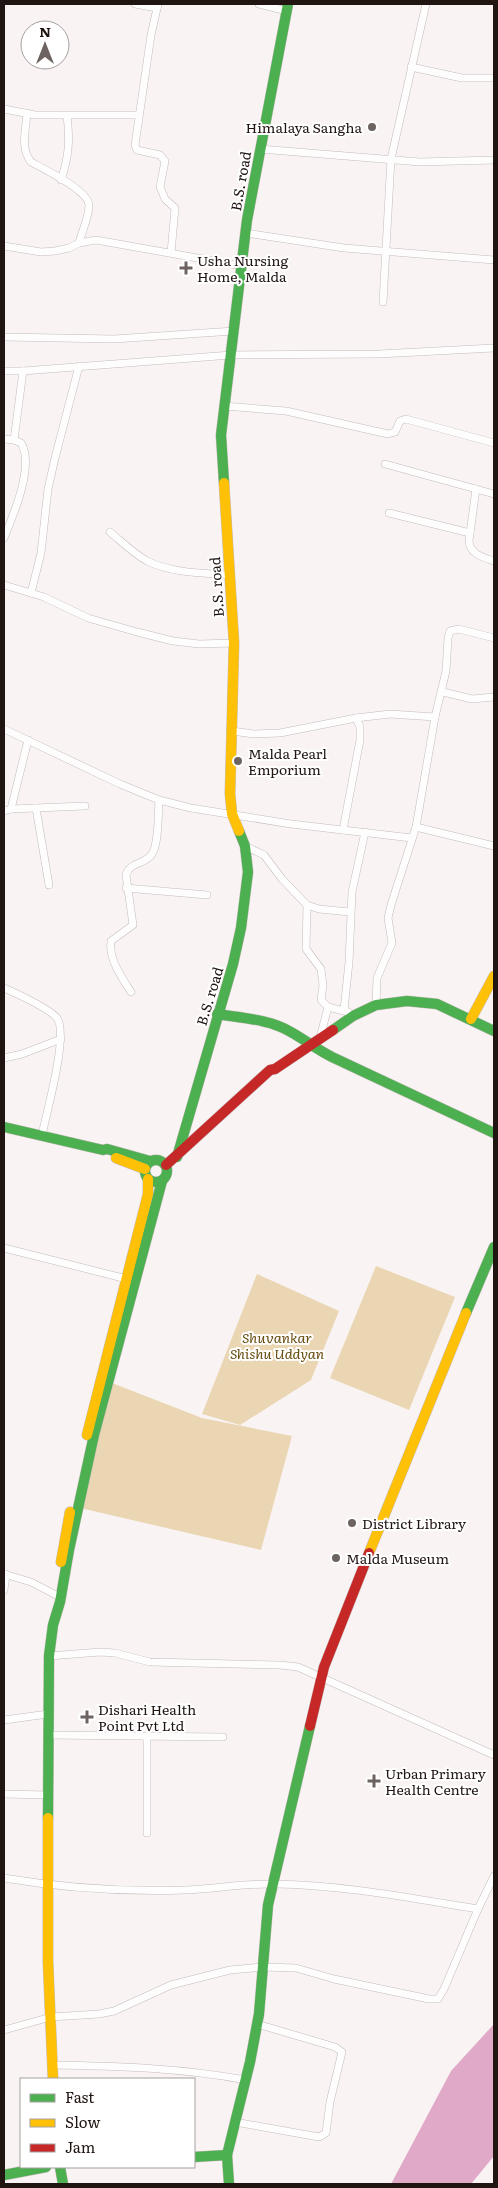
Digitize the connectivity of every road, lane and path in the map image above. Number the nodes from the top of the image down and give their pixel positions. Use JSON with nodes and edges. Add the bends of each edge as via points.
{"nodes":[{"id":1,"x":135,"y":4,"type":"edge"},
{"id":2,"x":259,"y":4,"type":"edge"},
{"id":3,"x":426,"y":4,"type":"edge"},
{"id":4,"x":158,"y":6,"type":"edge"},
{"id":5,"x":288,"y":8,"type":"edge"},
{"id":6,"x":411,"y":67,"type":"junction"},
{"id":7,"x":494,"y":78,"type":"edge"},
{"id":8,"x":4,"y":109,"type":"edge"},
{"id":9,"x":27,"y":113,"type":"junction"},
{"id":10,"x":138,"y":115,"type":"junction"},
{"id":11,"x":67,"y":116,"type":"junction"},
{"id":12,"x":260,"y":150,"type":"junction"},
{"id":13,"x":391,"y":159,"type":"junction"},
{"id":14,"x":494,"y":160,"type":"edge"},
{"id":15,"x":61,"y":180,"type":"junction"},
{"id":16,"x":246,"y":233,"type":"junction"},
{"id":17,"x":79,"y":243,"type":"junction"},
{"id":18,"x":4,"y":246,"type":"edge"},
{"id":19,"x":385,"y":252,"type":"junction"},
{"id":20,"x":171,"y":253,"type":"junction"},
{"id":21,"x":494,"y":260,"type":"edge"},
{"id":22,"x":242,"y":266,"type":"junction"},
{"id":23,"x":383,"y":302,"type":"dead end"},
{"id":24,"x":234,"y":331,"type":"junction"},
{"id":25,"x":4,"y":337,"type":"edge"},
{"id":26,"x":494,"y":348,"type":"edge"},
{"id":27,"x":231,"y":355,"type":"junction"},
{"id":28,"x":79,"y":366,"type":"junction"},
{"id":29,"x":4,"y":371,"type":"edge"},
{"id":30,"x":23,"y":371,"type":"junction"},
{"id":31,"x":224,"y":406,"type":"junction"},
{"id":32,"x":4,"y":439,"type":"edge"},
{"id":33,"x":14,"y":440,"type":"junction"},
{"id":34,"x":494,"y":443,"type":"edge"},
{"id":35,"x":385,"y":464,"type":"dead end"},
{"id":36,"x":476,"y":489,"type":"junction"},
{"id":37,"x":494,"y":494,"type":"edge"},
{"id":38,"x":389,"y":513,"type":"dead end"},
{"id":39,"x":110,"y":532,"type":"dead end"},
{"id":40,"x":470,"y":533,"type":"junction"},
{"id":41,"x":4,"y":538,"type":"edge"},
{"id":42,"x":494,"y":561,"type":"edge"},
{"id":43,"x":229,"y":575,"type":"junction"},
{"id":44,"x":4,"y":585,"type":"edge"},
{"id":45,"x":31,"y":593,"type":"junction"},
{"id":46,"x":494,"y":638,"type":"edge"},
{"id":47,"x":234,"y":642,"type":"junction"},
{"id":48,"x":442,"y":692,"type":"junction"},
{"id":49,"x":494,"y":697,"type":"edge"},
{"id":50,"x":435,"y":717,"type":"junction"},
{"id":51,"x":356,"y":718,"type":"junction"},
{"id":52,"x":4,"y":729,"type":"edge"},
{"id":53,"x":232,"y":731,"type":"junction"},
{"id":54,"x":28,"y":740,"type":"junction"},
{"id":55,"x":159,"y":800,"type":"junction"},
{"id":56,"x":86,"y":806,"type":"dead end"},
{"id":57,"x":36,"y":808,"type":"junction"},
{"id":58,"x":7,"y":810,"type":"edge"},
{"id":59,"x":232,"y":814,"type":"junction"},
{"id":60,"x":416,"y":827,"type":"junction"},
{"id":61,"x":343,"y":830,"type":"junction"},
{"id":62,"x":365,"y":832,"type":"junction"},
{"id":63,"x":412,"y":838,"type":"junction"},
{"id":64,"x":245,"y":846,"type":"junction"},
{"id":65,"x":494,"y":846,"type":"edge"},
{"id":66,"x":49,"y":885,"type":"dead end"},
{"id":67,"x":126,"y":888,"type":"junction"},
{"id":68,"x":207,"y":895,"type":"dead end"},
{"id":69,"x":307,"y":905,"type":"junction"},
{"id":70,"x":350,"y":912,"type":"junction"},
{"id":71,"x":494,"y":976,"type":"edge"},
{"id":72,"x":4,"y":988,"type":"edge"},
{"id":73,"x":130,"y":992,"type":"dead end"},
{"id":74,"x":376,"y":1005,"type":"junction"},
{"id":75,"x":328,"y":1007,"type":"junction"},
{"id":76,"x":344,"y":1010,"type":"junction"},
{"id":77,"x":217,"y":1014,"type":"junction"},
{"id":78,"x":354,"y":1016,"type":"junction"},
{"id":79,"x":470,"y":1019,"type":"junction"},
{"id":80,"x":494,"y":1031,"type":"edge"},
{"id":81,"x":61,"y":1039,"type":"junction"},
{"id":82,"x":315,"y":1043,"type":"junction"},
{"id":83,"x":4,"y":1058,"type":"edge"},
{"id":84,"x":4,"y":1127,"type":"edge"},
{"id":85,"x":494,"y":1133,"type":"edge"},
{"id":86,"x":42,"y":1136,"type":"junction"},
{"id":87,"x":171,"y":1163,"type":"junction"},
{"id":88,"x":148,"y":1170,"type":"junction"},
{"id":89,"x":162,"y":1181,"type":"junction"},
{"id":90,"x":494,"y":1247,"type":"edge"},
{"id":91,"x":4,"y":1248,"type":"edge"},
{"id":92,"x":128,"y":1279,"type":"junction"},
{"id":93,"x":5,"y":1574,"type":"edge"},
{"id":94,"x":4,"y":1590,"type":"edge"},
{"id":95,"x":56,"y":1595,"type":"junction"},
{"id":96,"x":58,"y":1608,"type":"junction"},
{"id":97,"x":49,"y":1656,"type":"junction"},
{"id":98,"x":322,"y":1678,"type":"junction"},
{"id":99,"x":48,"y":1714,"type":"junction"},
{"id":100,"x":4,"y":1720,"type":"edge"},
{"id":101,"x":48,"y":1734,"type":"junction"},
{"id":102,"x":147,"y":1736,"type":"junction"},
{"id":103,"x":223,"y":1737,"type":"dead end"},
{"id":104,"x":494,"y":1755,"type":"edge"},
{"id":105,"x":4,"y":1794,"type":"edge"},
{"id":106,"x":48,"y":1795,"type":"junction"},
{"id":107,"x":147,"y":1833,"type":"dead end"},
{"id":108,"x":494,"y":1876,"type":"edge"},
{"id":109,"x":4,"y":1878,"type":"edge"},
{"id":110,"x":273,"y":1883,"type":"junction"},
{"id":111,"x":48,"y":1885,"type":"junction"},
{"id":112,"x":478,"y":1909,"type":"junction"},
{"id":113,"x":262,"y":1967,"type":"junction"},
{"id":114,"x":51,"y":2017,"type":"junction"},
{"id":115,"x":257,"y":2024,"type":"junction"},
{"id":116,"x":4,"y":2030,"type":"edge"},
{"id":117,"x":52,"y":2065,"type":"junction"},
{"id":118,"x":53,"y":2078,"type":"edge"},
{"id":119,"x":246,"y":2080,"type":"junction"},
{"id":120,"x":235,"y":2122,"type":"junction"},
{"id":121,"x":227,"y":2155,"type":"junction"},
{"id":122,"x":195,"y":2157,"type":"edge"},
{"id":123,"x":36,"y":2168,"type":"edge"},
{"id":124,"x":60,"y":2168,"type":"edge"},
{"id":125,"x":4,"y":2175,"type":"edge"},
{"id":126,"x":63,"y":2184,"type":"edge"},
{"id":127,"x":229,"y":2184,"type":"edge"}],
"edges":[{"from":1,"to":4,"type":"street"},
{"from":2,"to":5,"type":"street"},
{"from":3,"to":6,"type":"street"},
{"from":4,"to":10,"type":"street"},
{"from":5,"to":12,"type":"main road","name":"B.S. road"},
{"from":6,"to":7,"type":"street","via":[[462,78]]},
{"from":6,"to":13,"type":"street"},
{"from":8,"to":9,"type":"street"},
{"from":9,"to":11,"type":"street"},
{"from":9,"to":15,"type":"street","via":[[26,156]]},
{"from":10,"to":11,"type":"street"},
{"from":10,"to":20,"type":"street","via":[[135,148],[160,155],[165,161],[160,187],[165,199],[175,208]]},
{"from":11,"to":15,"type":"street","via":[[70,147]]},
{"from":12,"to":13,"type":"street"},
{"from":12,"to":16,"type":"main road","name":"B.S. road"},
{"from":13,"to":14,"type":"street","via":[[420,162]]},
{"from":13,"to":19,"type":"street"},
{"from":15,"to":17,"type":"street","via":[[81,192],[89,203]]},
{"from":16,"to":19,"type":"street"},
{"from":16,"to":22,"type":"main road","name":"B.S. road"},
{"from":17,"to":18,"type":"street","via":[[55,252]]},
{"from":17,"to":20,"type":"street","via":[[96,240]]},
{"from":19,"to":21,"type":"street"},
{"from":19,"to":23,"type":"street"},
{"from":20,"to":22,"type":"street"},
{"from":22,"to":24,"type":"main road","name":"B.S. road"},
{"from":24,"to":25,"type":"street","via":[[114,338]]},
{"from":24,"to":27,"type":"main road","name":"B.S. road"},
{"from":26,"to":27,"type":"street","via":[[379,354]]},
{"from":27,"to":28,"type":"street"},
{"from":27,"to":31,"type":"main road","name":"B.S. road"},
{"from":28,"to":30,"type":"street"},
{"from":28,"to":45,"type":"street","via":[[54,458],[41,554]]},
{"from":29,"to":30,"type":"street"},
{"from":30,"to":33,"type":"street"},
{"from":31,"to":34,"type":"street","via":[[286,411],[388,434],[395,432],[400,421],[406,419]]},
{"from":31,"to":43,"type":"main road","name":"B.S. road","via":[[221,435]]},
{"from":32,"to":33,"type":"street"},
{"from":33,"to":41,"type":"street","via":[[24,448],[25,468],[19,497]]},
{"from":35,"to":36,"type":"street"},
{"from":36,"to":37,"type":"street"},
{"from":36,"to":40,"type":"street"},
{"from":38,"to":40,"type":"street"},
{"from":39,"to":43,"type":"street","via":[[135,553],[156,564],[180,571]]},
{"from":40,"to":42,"type":"street","via":[[470,547],[474,553]]},
{"from":43,"to":47,"type":"main road","name":"B.S. road"},
{"from":44,"to":45,"type":"street"},
{"from":45,"to":47,"type":"street","via":[[88,618],[174,640],[199,644]]},
{"from":46,"to":48,"type":"street","via":[[459,629],[450,631]]},
{"from":47,"to":53,"type":"main road","name":"B.S. road"},
{"from":48,"to":49,"type":"street","via":[[472,699]]},
{"from":48,"to":50,"type":"street"},
{"from":50,"to":51,"type":"street","via":[[390,714]]},
{"from":50,"to":60,"type":"street"},
{"from":51,"to":53,"type":"street","via":[[280,733]]},
{"from":51,"to":61,"type":"street","via":[[360,740]]},
{"from":52,"to":54,"type":"street"},
{"from":53,"to":59,"type":"main road","name":"B.S. road"},
{"from":54,"to":55,"type":"street"},
{"from":54,"to":58,"type":"street"},
{"from":55,"to":59,"type":"street"},
{"from":55,"to":67,"type":"street","via":[[155,847],[151,856],[127,870]]},
{"from":56,"to":57,"type":"street"},
{"from":57,"to":58,"type":"street"},
{"from":57,"to":66,"type":"street"},
{"from":59,"to":61,"type":"street"},
{"from":59,"to":64,"type":"main road","name":"B.S. road"},
{"from":60,"to":63,"type":"street"},
{"from":60,"to":65,"type":"street"},
{"from":61,"to":62,"type":"street"},
{"from":62,"to":63,"type":"street"},
{"from":62,"to":70,"type":"street"},
{"from":63,"to":74,"type":"street","via":[[390,905],[388,918],[392,943],[377,978]]},
{"from":64,"to":69,"type":"street","via":[[264,854]]},
{"from":64,"to":77,"type":"main road","name":"B.S. road","via":[[248,872],[241,928]]},
{"from":67,"to":68,"type":"street"},
{"from":67,"to":73,"type":"street","via":[[133,925],[111,942],[110,948]]},
{"from":69,"to":70,"type":"street"},
{"from":69,"to":75,"type":"street","via":[[306,949],[321,969],[321,1000]]},
{"from":70,"to":76,"type":"street"},
{"from":71,"to":79,"type":"main road"},
{"from":72,"to":81,"type":"street","via":[[52,1013],[58,1020]]},
{"from":74,"to":78,"type":"main road"},
{"from":74,"to":79,"type":"main road","via":[[421,1001],[437,1004]]},
{"from":75,"to":76,"type":"street"},
{"from":75,"to":82,"type":"street"},
{"from":76,"to":78,"type":"street"},
{"from":77,"to":82,"type":"main road","via":[[288,1030]]},
{"from":77,"to":87,"type":"main road","name":"B.S. road"},
{"from":78,"to":82,"type":"main road"},
{"from":79,"to":80,"type":"main road"},
{"from":81,"to":83,"type":"street"},
{"from":81,"to":86,"type":"street"},
{"from":82,"to":85,"type":"main road"},
{"from":82,"to":87,"type":"main road","via":[[275,1069]]},
{"from":84,"to":86,"type":"main road"},
{"from":86,"to":88,"type":"main road","via":[[103,1150]]},
{"from":87,"to":88,"type":"main road","via":[[159,1160]]},
{"from":87,"to":89,"type":"main road"},
{"from":88,"to":89,"type":"main road","via":[[157,1182]]},
{"from":88,"to":92,"type":"main road","via":[[148,1194]]},
{"from":89,"to":96,"type":"main road","via":[[94,1435]]},
{"from":90,"to":98,"type":"main road","via":[[422,1419]]},
{"from":91,"to":92,"type":"street"},
{"from":92,"to":95,"type":"main road","via":[[72,1499]]},
{"from":93,"to":94,"type":"street"},
{"from":93,"to":95,"type":"street","via":[[32,1582]]},
{"from":95,"to":96,"type":"main road"},
{"from":96,"to":97,"type":"main road"},
{"from":97,"to":98,"type":"street","via":[[100,1652],[150,1662],[280,1665],[298,1667]]},
{"from":97,"to":99,"type":"main road"},
{"from":98,"to":104,"type":"street"},
{"from":98,"to":110,"type":"main road"},
{"from":99,"to":100,"type":"street"},
{"from":99,"to":101,"type":"main road"},
{"from":101,"to":102,"type":"street"},
{"from":101,"to":106,"type":"main road"},
{"from":102,"to":103,"type":"street"},
{"from":102,"to":107,"type":"street"},
{"from":105,"to":106,"type":"street"},
{"from":106,"to":111,"type":"main road"},
{"from":108,"to":112,"type":"street"},
{"from":109,"to":111,"type":"street"},
{"from":110,"to":111,"type":"street","via":[[184,1890]]},
{"from":110,"to":112,"type":"street","via":[[368,1890]]},
{"from":110,"to":113,"type":"main road"},
{"from":111,"to":114,"type":"main road"},
{"from":112,"to":113,"type":"street","via":[[437,1999],[334,1979],[296,1968]]},
{"from":113,"to":114,"type":"street","via":[[230,1970],[171,1985],[114,2011]]},
{"from":113,"to":115,"type":"main road"},
{"from":114,"to":116,"type":"street"},
{"from":114,"to":117,"type":"main road"},
{"from":115,"to":119,"type":"main road"},
{"from":115,"to":120,"type":"street","via":[[335,2047],[342,2052],[326,2134],[319,2137]]},
{"from":117,"to":118,"type":"main road"},
{"from":117,"to":119,"type":"street","via":[[198,2071]]},
{"from":119,"to":120,"type":"main road"},
{"from":120,"to":121,"type":"main road"},
{"from":121,"to":122,"type":"main road"},
{"from":121,"to":127,"type":"main road"},
{"from":123,"to":125,"type":"main road"},
{"from":124,"to":126,"type":"main road"}]}
